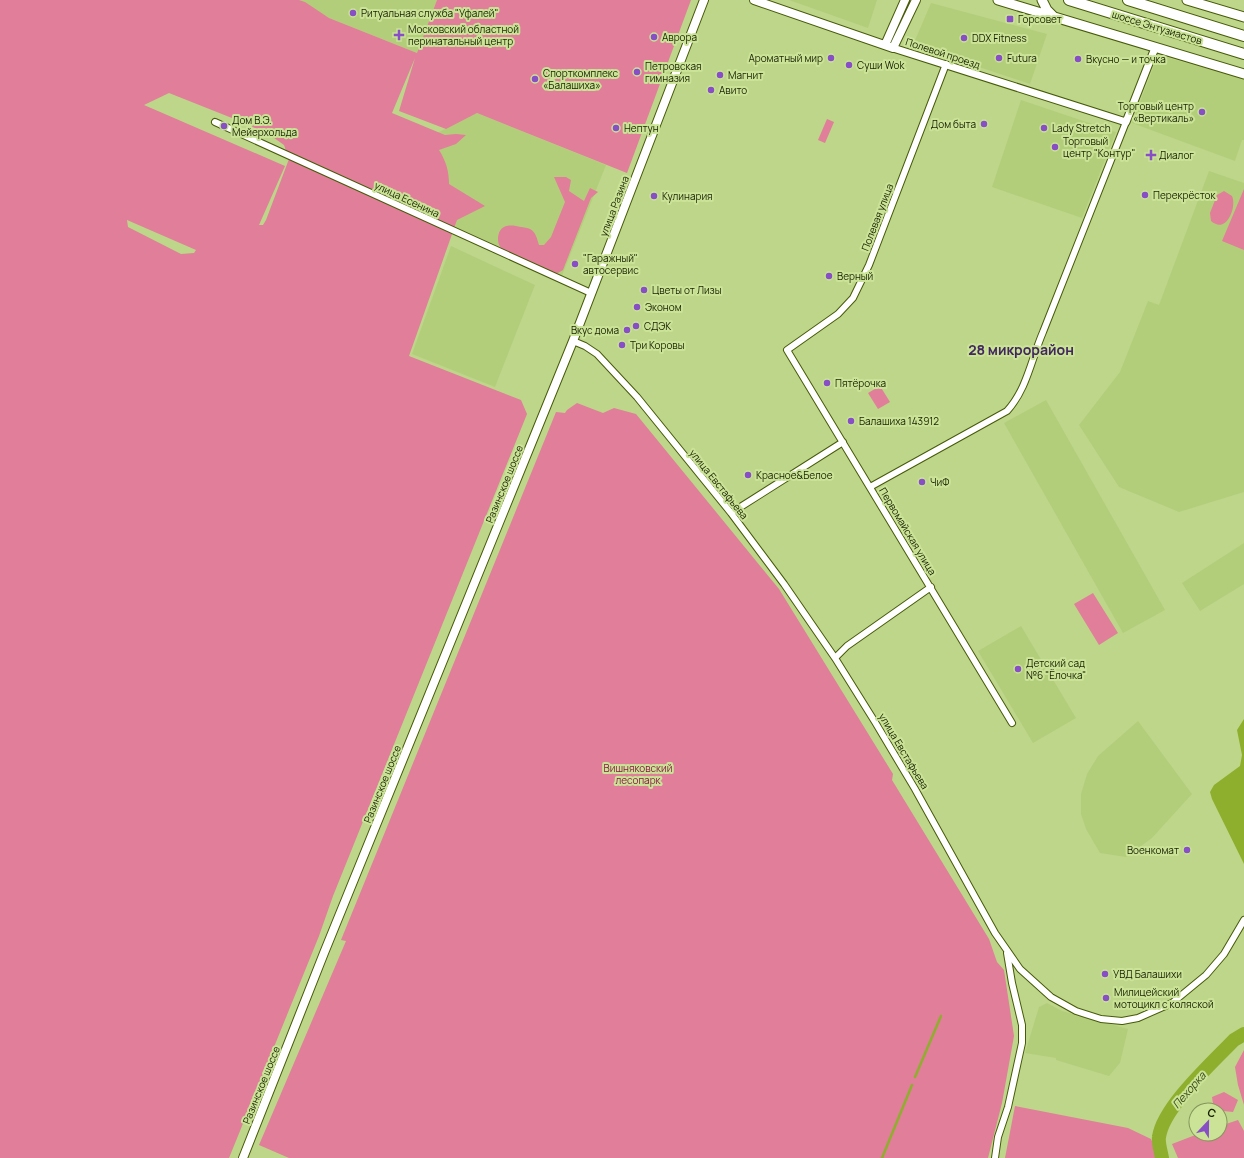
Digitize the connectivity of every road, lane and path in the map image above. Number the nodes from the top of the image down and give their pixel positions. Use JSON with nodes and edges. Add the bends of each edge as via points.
{"nodes":[{"id":1,"x":704,"y":0,"type":"edge"},
{"id":2,"x":754,"y":0,"type":"edge"},
{"id":3,"x":905,"y":0,"type":"edge"},
{"id":4,"x":916,"y":0,"type":"edge"},
{"id":5,"x":998,"y":0,"type":"edge"},
{"id":6,"x":1042,"y":0,"type":"edge"},
{"id":7,"x":1069,"y":0,"type":"edge"},
{"id":8,"x":1128,"y":0,"type":"edge"},
{"id":9,"x":1187,"y":0,"type":"edge"},
{"id":10,"x":1199,"y":2,"type":"edge"},
{"id":11,"x":1056,"y":17,"type":"junction"},
{"id":12,"x":1244,"y":17,"type":"edge"},
{"id":13,"x":1244,"y":36,"type":"edge"},
{"id":14,"x":889,"y":46,"type":"junction"},
{"id":15,"x":1155,"y":48,"type":"junction"},
{"id":16,"x":1244,"y":54,"type":"edge"},
{"id":17,"x":946,"y":64,"type":"junction"},
{"id":18,"x":1244,"y":74,"type":"edge"},
{"id":19,"x":215,"y":122,"type":"dead end"},
{"id":20,"x":1126,"y":122,"type":"junction"},
{"id":21,"x":591,"y":293,"type":"junction"},
{"id":22,"x":573,"y":341,"type":"junction"},
{"id":23,"x":787,"y":350,"type":"joint"},
{"id":24,"x":542,"y":418,"type":"joint"},
{"id":25,"x":843,"y":442,"type":"junction"},
{"id":26,"x":870,"y":487,"type":"junction"},
{"id":27,"x":731,"y":513,"type":"junction"},
{"id":28,"x":931,"y":587,"type":"junction"},
{"id":29,"x":835,"y":658,"type":"junction"},
{"id":30,"x":1012,"y":723,"type":"dead end"},
{"id":31,"x":1244,"y":920,"type":"edge"},
{"id":32,"x":1006,"y":950,"type":"junction"},
{"id":33,"x":243,"y":1158,"type":"edge"},
{"id":34,"x":995,"y":1158,"type":"edge"}],
"edges":[{"from":1,"to":21,"type":"main road","name":"улица Разина"},
{"from":2,"to":14,"type":"main road","name":"Полевой проезд"},
{"from":3,"to":14,"type":"main road"},
{"from":4,"to":14,"type":"main road"},
{"from":5,"to":11,"type":"main road"},
{"from":6,"to":11,"type":"main road","via":[[1050,14]]},
{"from":7,"to":16,"type":"highway","name":"шоссе Энтузиастов"},
{"from":8,"to":13,"type":"highway","name":"шоссе Энтузиастов"},
{"from":9,"to":10,"type":"main road"},
{"from":10,"to":12,"type":"main road"},
{"from":11,"to":15,"type":"main road"},
{"from":14,"to":17,"type":"street","name":"Полевой проезд"},
{"from":15,"to":18,"type":"main road"},
{"from":15,"to":20,"type":"street"},
{"from":17,"to":20,"type":"street","name":"Полевой проезд"},
{"from":17,"to":23,"type":"street","name":"Полевая улица","via":[[869,265],[852,298],[838,314]]},
{"from":19,"to":21,"type":"street","name":"улица Есенина"},
{"from":20,"to":26,"type":"street","via":[[1015,402],[1006,411]]},
{"from":21,"to":22,"type":"main road","name":"улица Разина"},
{"from":22,"to":24,"type":"main road","name":"улица Разина"},
{"from":22,"to":27,"type":"street","name":"улица Евстафьева","via":[[592,350],[607,364]]},
{"from":23,"to":25,"type":"street","name":"Первомайская улица"},
{"from":24,"to":33,"type":"main road","name":"Разинское шоссе"},
{"from":25,"to":26,"type":"street","name":"Первомайская улица"},
{"from":25,"to":27,"type":"street"},
{"from":26,"to":28,"type":"street","name":"Первомайская улица"},
{"from":27,"to":29,"type":"street","name":"улица Евстафьева"},
{"from":28,"to":29,"type":"street","via":[[847,646]]},
{"from":28,"to":30,"type":"street","name":"Первомайская улица"},
{"from":29,"to":32,"type":"street","name":"улица Евстафьева","via":[[915,788]]},
{"from":31,"to":32,"type":"street","name":"улица Евстафьева","via":[[1224,954],[1206,975],[1172,1003],[1128,1021],[1076,1012],[1051,996],[1020,969]]},
{"from":32,"to":34,"type":"street","via":[[1022,1025],[1022,1043]]}]}
